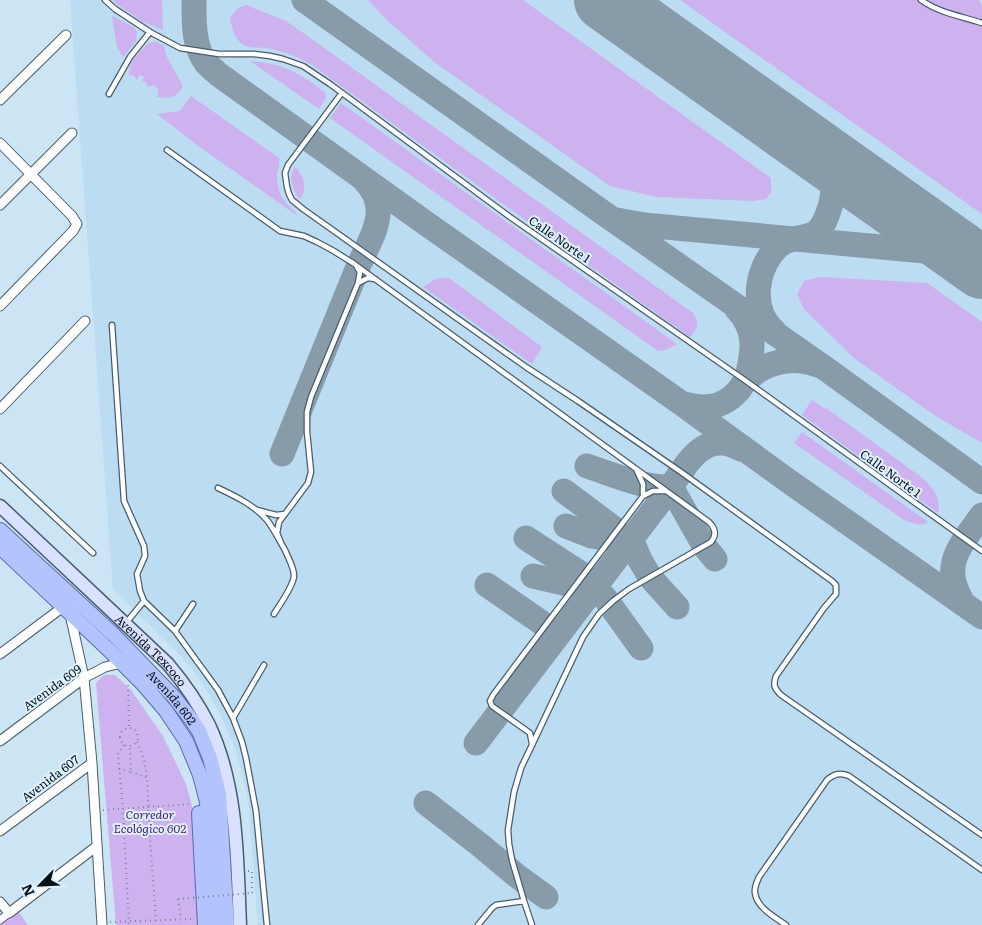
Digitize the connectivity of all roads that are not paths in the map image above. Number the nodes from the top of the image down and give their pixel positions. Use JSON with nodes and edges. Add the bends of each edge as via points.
{"nodes":[{"id":1,"x":105,"y":0,"type":"edge"},
{"id":2,"x":921,"y":0,"type":"edge"},
{"id":3,"x":982,"y":23,"type":"edge"},
{"id":4,"x":150,"y":32,"type":"junction"},
{"id":5,"x":66,"y":35,"type":"dead end"},
{"id":6,"x":109,"y":94,"type":"dead end"},
{"id":7,"x":341,"y":94,"type":"junction"},
{"id":8,"x":0,"y":100,"type":"edge"},
{"id":9,"x":72,"y":133,"type":"dead end"},
{"id":10,"x":0,"y":143,"type":"edge"},
{"id":11,"x":167,"y":150,"type":"dead end"},
{"id":12,"x":31,"y":174,"type":"junction"},
{"id":13,"x":0,"y":205,"type":"edge"},
{"id":14,"x":353,"y":263,"type":"junction"},
{"id":15,"x":375,"y":279,"type":"junction"},
{"id":16,"x":358,"y":283,"type":"junction"},
{"id":17,"x":0,"y":306,"type":"edge"},
{"id":18,"x":85,"y":321,"type":"dead end"},
{"id":19,"x":112,"y":325,"type":"dead end"},
{"id":20,"x":0,"y":409,"type":"edge"},
{"id":21,"x":0,"y":466,"type":"edge"},
{"id":22,"x":635,"y":469,"type":"junction"},
{"id":23,"x":218,"y":488,"type":"dead end"},
{"id":24,"x":667,"y":492,"type":"junction"},
{"id":25,"x":643,"y":496,"type":"junction"},
{"id":26,"x":0,"y":506,"type":"edge"},
{"id":27,"x":254,"y":508,"type":"junction"},
{"id":28,"x":285,"y":514,"type":"junction"},
{"id":29,"x":0,"y":530,"type":"edge"},
{"id":30,"x":281,"y":543,"type":"junction"},
{"id":31,"x":0,"y":547,"type":"edge"},
{"id":32,"x":982,"y":551,"type":"edge"},
{"id":33,"x":93,"y":553,"type":"dead end"},
{"id":34,"x":0,"y":561,"type":"edge"},
{"id":35,"x":20,"y":566,"type":"junction"},
{"id":36,"x":144,"y":601,"type":"junction"},
{"id":37,"x":193,"y":604,"type":"dead end"},
{"id":38,"x":67,"y":610,"type":"junction"},
{"id":39,"x":274,"y":614,"type":"dead end"},
{"id":40,"x":125,"y":624,"type":"junction"},
{"id":41,"x":175,"y":631,"type":"junction"},
{"id":42,"x":0,"y":654,"type":"edge"},
{"id":43,"x":264,"y":665,"type":"dead end"},
{"id":44,"x":126,"y":666,"type":"junction"},
{"id":45,"x":84,"y":678,"type":"junction"},
{"id":46,"x":233,"y":718,"type":"junction"},
{"id":47,"x":0,"y":729,"type":"edge"},
{"id":48,"x":540,"y":729,"type":"junction"},
{"id":49,"x":530,"y":733,"type":"junction"},
{"id":50,"x":3,"y":739,"type":"edge"},
{"id":51,"x":532,"y":745,"type":"junction"},
{"id":52,"x":92,"y":763,"type":"junction"},
{"id":53,"x":200,"y":775,"type":"junction"},
{"id":54,"x":0,"y":831,"type":"edge"},
{"id":55,"x":982,"y":835,"type":"edge"},
{"id":56,"x":97,"y":846,"type":"junction"},
{"id":57,"x":982,"y":870,"type":"edge"},
{"id":58,"x":524,"y":901,"type":"junction"},
{"id":59,"x":0,"y":902,"type":"edge"},
{"id":60,"x":9,"y":913,"type":"junction"},
{"id":61,"x":0,"y":920,"type":"edge"},
{"id":62,"x":102,"y":924,"type":"edge"},
{"id":63,"x":206,"y":925,"type":"edge"},
{"id":64,"x":216,"y":925,"type":"edge"},
{"id":65,"x":227,"y":925,"type":"edge"},
{"id":66,"x":240,"y":925,"type":"edge"},
{"id":67,"x":266,"y":925,"type":"edge"},
{"id":68,"x":478,"y":925,"type":"edge"},
{"id":69,"x":532,"y":925,"type":"edge"},
{"id":70,"x":786,"y":925,"type":"edge"}],
"edges":[{"from":1,"to":4,"type":"lane","name":"Calle Norte 1"},
{"from":2,"to":3,"type":"lane","via":[[948,13]]},
{"from":4,"to":6,"type":"lane","via":[[130,56]]},
{"from":4,"to":7,"type":"lane","name":"Calle Norte 1","via":[[180,48],[283,59],[303,66]]},
{"from":5,"to":8,"type":"street"},
{"from":7,"to":32,"type":"lane","name":"Calle Norte 1"},
{"from":7,"to":55,"type":"lane","via":[[288,164],[285,173],[292,200],[832,581],[836,594],[776,676],[774,687]]},
{"from":9,"to":12,"type":"street"},
{"from":10,"to":12,"type":"street"},
{"from":11,"to":14,"type":"lane","via":[[280,231],[304,236]]},
{"from":12,"to":13,"type":"street"},
{"from":12,"to":17,"type":"street","via":[[77,224]]},
{"from":14,"to":15,"type":"lane"},
{"from":14,"to":16,"type":"lane","via":[[360,272]]},
{"from":15,"to":16,"type":"lane","via":[[368,278]]},
{"from":15,"to":22,"type":"lane"},
{"from":16,"to":28,"type":"lane","via":[[307,412],[310,479]]},
{"from":18,"to":20,"type":"street"},
{"from":19,"to":36,"type":"lane","via":[[124,501],[144,546],[145,556],[137,574]]},
{"from":21,"to":33,"type":"lane"},
{"from":22,"to":24,"type":"lane"},
{"from":22,"to":25,"type":"lane","via":[[642,482]]},
{"from":23,"to":27,"type":"lane"},
{"from":24,"to":25,"type":"lane","via":[[653,491]]},
{"from":24,"to":48,"type":"lane","via":[[709,522],[715,534],[713,540],[619,596],[599,614],[583,637]]},
{"from":25,"to":49,"type":"lane","via":[[491,698],[493,707]]},
{"from":26,"to":40,"type":"main road","name":"Avenida Texcoco"},
{"from":27,"to":28,"type":"lane","via":[[270,514]]},
{"from":27,"to":30,"type":"lane","via":[[267,520]]},
{"from":28,"to":30,"type":"lane","via":[[277,530]]},
{"from":29,"to":65,"type":"main road","name":"Avenida 602","via":[[114,635],[174,697],[199,731],[219,794]]},
{"from":30,"to":39,"type":"lane","via":[[294,578]]},
{"from":31,"to":35,"type":"main road","name":"Avenida 602"},
{"from":34,"to":35,"type":"main road"},
{"from":35,"to":38,"type":"main road","name":"Avenida 602"},
{"from":36,"to":40,"type":"lane"},
{"from":36,"to":41,"type":"lane"},
{"from":37,"to":41,"type":"lane"},
{"from":38,"to":42,"type":"street"},
{"from":38,"to":44,"type":"main road","name":"Avenida 602"},
{"from":38,"to":45,"type":"street"},
{"from":40,"to":66,"type":"main road","name":"Avenida Texcoco","via":[[180,678],[216,741],[230,792]]},
{"from":41,"to":46,"type":"lane","via":[[218,690]]},
{"from":43,"to":46,"type":"lane"},
{"from":44,"to":45,"type":"street","name":"Avenida 609","via":[[105,667]]},
{"from":44,"to":53,"type":"main road","name":"Avenida 602","via":[[173,721],[186,741]]},
{"from":45,"to":50,"type":"street","name":"Avenida 609"},
{"from":45,"to":52,"type":"street"},
{"from":46,"to":67,"type":"lane","via":[[246,758],[256,811]]},
{"from":47,"to":50,"type":"street"},
{"from":48,"to":49,"type":"lane"},
{"from":48,"to":51,"type":"lane"},
{"from":49,"to":51,"type":"lane"},
{"from":51,"to":58,"type":"lane","via":[[514,792],[508,830],[512,860]]},
{"from":52,"to":54,"type":"street","name":"Avenida 607"},
{"from":52,"to":56,"type":"street"},
{"from":53,"to":63,"type":"main road","name":"Avenida 602","via":[[198,804]]},
{"from":53,"to":64,"type":"main road","name":"Avenida 602","via":[[206,802]]},
{"from":56,"to":60,"type":"street"},
{"from":56,"to":62,"type":"street"},
{"from":57,"to":70,"type":"lane","via":[[849,776],[837,774],[827,780],[756,885],[755,893],[764,909]]},
{"from":58,"to":68,"type":"lane","via":[[496,905]]},
{"from":58,"to":69,"type":"lane"},
{"from":59,"to":60,"type":"street"},
{"from":60,"to":61,"type":"street"}]}
